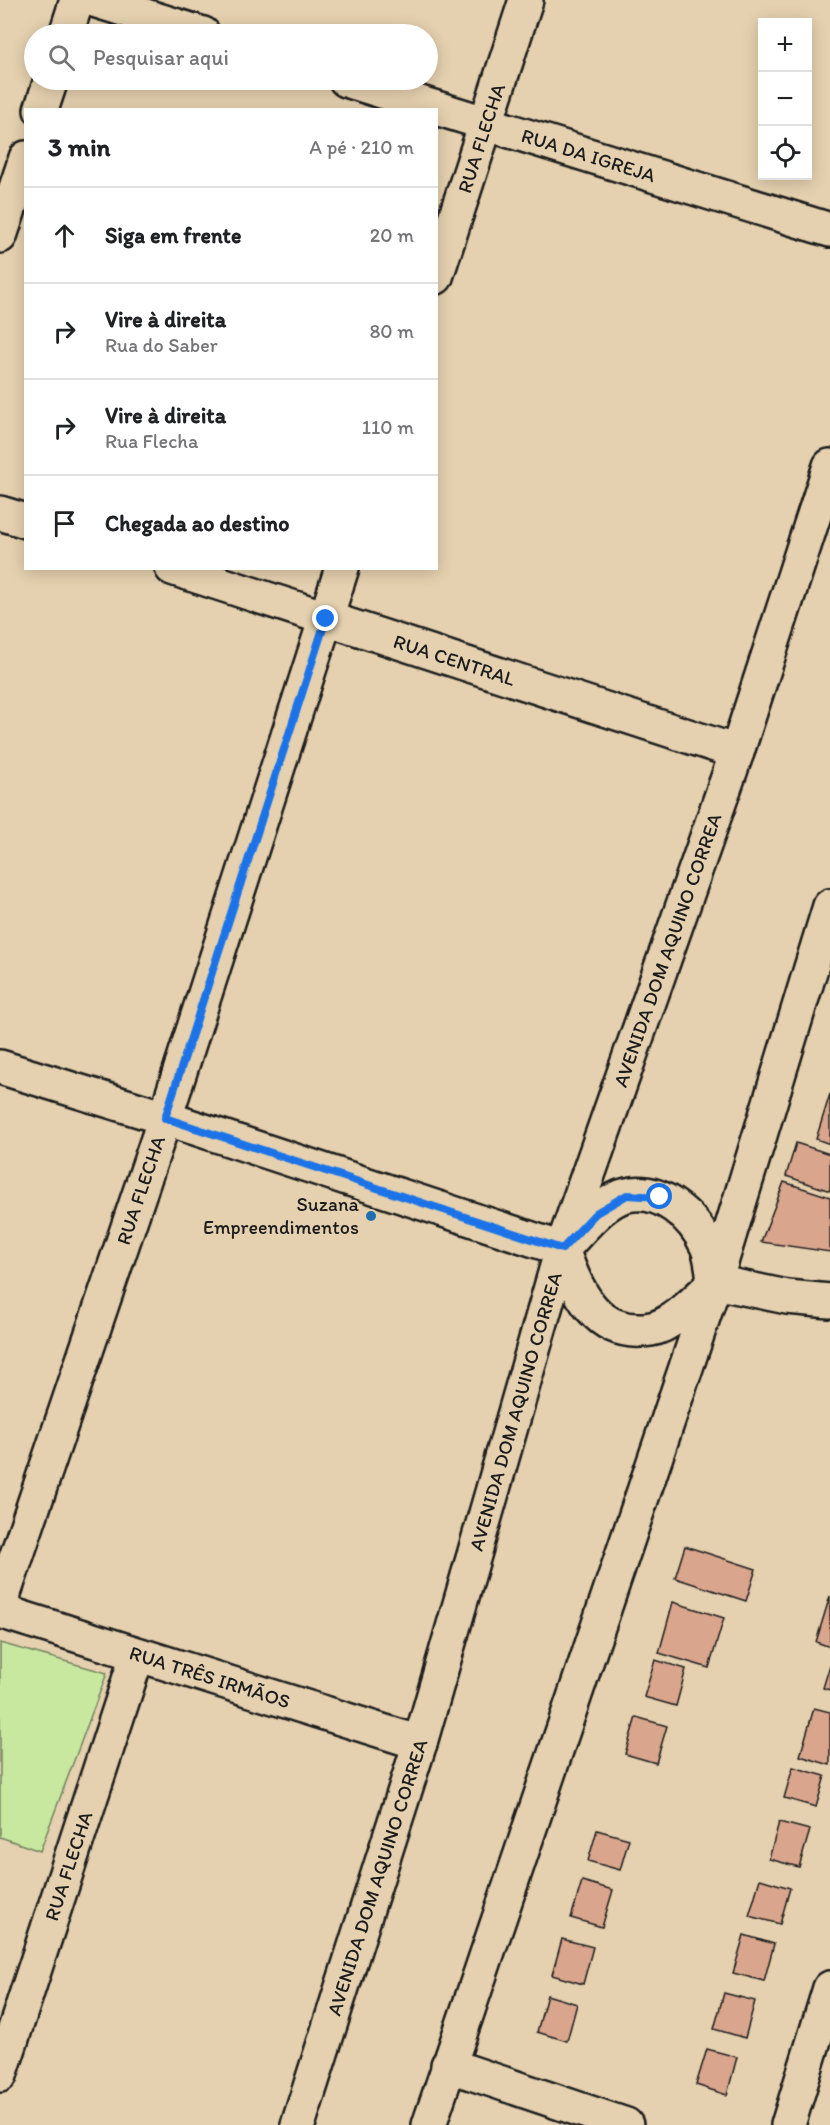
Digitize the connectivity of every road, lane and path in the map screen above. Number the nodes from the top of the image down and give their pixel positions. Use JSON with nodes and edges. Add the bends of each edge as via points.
{"nodes":[{"id":1,"x":77,"y":0,"type":"edge"},
{"id":2,"x":94,"y":0,"type":"edge"},
{"id":3,"x":526,"y":0,"type":"edge"},
{"id":4,"x":69,"y":24,"type":"edge"},
{"id":5,"x":171,"y":24,"type":"edge"},
{"id":6,"x":48,"y":90,"type":"edge"},
{"id":7,"x":378,"y":90,"type":"edge"},
{"id":8,"x":42,"y":108,"type":"edge"},
{"id":9,"x":435,"y":108,"type":"edge"},
{"id":10,"x":438,"y":109,"type":"edge"},
{"id":11,"x":486,"y":124,"type":"junction"},
{"id":12,"x":24,"y":164,"type":"edge"},
{"id":13,"x":830,"y":230,"type":"edge"},
{"id":14,"x":0,"y":236,"type":"edge"},
{"id":15,"x":438,"y":271,"type":"edge"},
{"id":16,"x":830,"y":466,"type":"edge"},
{"id":17,"x":0,"y":513,"type":"edge"},
{"id":18,"x":24,"y":520,"type":"edge"},
{"id":19,"x":178,"y":570,"type":"edge"},
{"id":20,"x":341,"y":570,"type":"edge"},
{"id":21,"x":326,"y":619,"type":"junction"},
{"id":22,"x":737,"y":752,"type":"junction"},
{"id":23,"x":830,"y":906,"type":"edge"},
{"id":24,"x":0,"y":1067,"type":"edge"},
{"id":25,"x":165,"y":1118,"type":"junction"},
{"id":26,"x":562,"y":1249,"type":"junction"},
{"id":27,"x":715,"y":1282,"type":"junction"},
{"id":28,"x":830,"y":1301,"type":"edge"},
{"id":29,"x":0,"y":1605,"type":"edge"},
{"id":30,"x":0,"y":1611,"type":"edge"},
{"id":31,"x":137,"y":1656,"type":"junction"},
{"id":32,"x":420,"y":1743,"type":"junction"},
{"id":33,"x":830,"y":1989,"type":"edge"},
{"id":34,"x":448,"y":2065,"type":"junction"},
{"id":35,"x":0,"y":2075,"type":"edge"},
{"id":36,"x":298,"y":2125,"type":"edge"},
{"id":37,"x":429,"y":2125,"type":"edge"},
{"id":38,"x":626,"y":2125,"type":"edge"},
{"id":39,"x":788,"y":2125,"type":"edge"}],
"edges":[{"from":1,"to":4,"type":"street"},
{"from":2,"to":5,"type":"street"},
{"from":3,"to":11,"type":"street","name":"RUA FLECHA"},
{"from":6,"to":8,"type":"street"},
{"from":7,"to":9,"type":"street","name":"RUA DA IGREJA"},
{"from":10,"to":11,"type":"street","name":"RUA DA IGREJA"},
{"from":11,"to":13,"type":"street","name":"RUA DA IGREJA"},
{"from":11,"to":15,"type":"street","name":"RUA FLECHA"},
{"from":12,"to":14,"type":"street"},
{"from":16,"to":22,"type":"street","name":"AVENIDA DOM AQUINO CORREA"},
{"from":17,"to":18,"type":"street"},
{"from":19,"to":21,"type":"street","name":"RUA CENTRAL"},
{"from":20,"to":21,"type":"street","name":"RUA FLECHA"},
{"from":21,"to":22,"type":"street","name":"RUA CENTRAL"},
{"from":21,"to":25,"type":"street","name":"RUA FLECHA"},
{"from":22,"to":26,"type":"street","name":"AVENIDA DOM AQUINO CORREA"},
{"from":23,"to":27,"type":"street"},
{"from":24,"to":25,"type":"street"},
{"from":25,"to":26,"type":"street"},
{"from":25,"to":29,"type":"street","name":"RUA FLECHA"},
{"from":26,"to":27,"type":"street","via":[[575,1287],[597,1317],[620,1329],[652,1329],[682,1313]]},
{"from":26,"to":27,"type":"street","via":[[596,1213],[627,1195],[660,1197],[691,1220],[708,1247]]},
{"from":26,"to":32,"type":"street","name":"AVENIDA DOM AQUINO CORREA"},
{"from":27,"to":28,"type":"street","via":[[787,1297]]},
{"from":27,"to":34,"type":"street"},
{"from":30,"to":31,"type":"street","name":"RUA TRÊS IRMÃOS"},
{"from":31,"to":32,"type":"street","name":"RUA TRÊS IRMÃOS"},
{"from":31,"to":35,"type":"street","name":"RUA FLECHA"},
{"from":32,"to":36,"type":"street","name":"AVENIDA DOM AQUINO CORREA"},
{"from":33,"to":39,"type":"street"},
{"from":34,"to":37,"type":"street"},
{"from":34,"to":38,"type":"street"}]}
